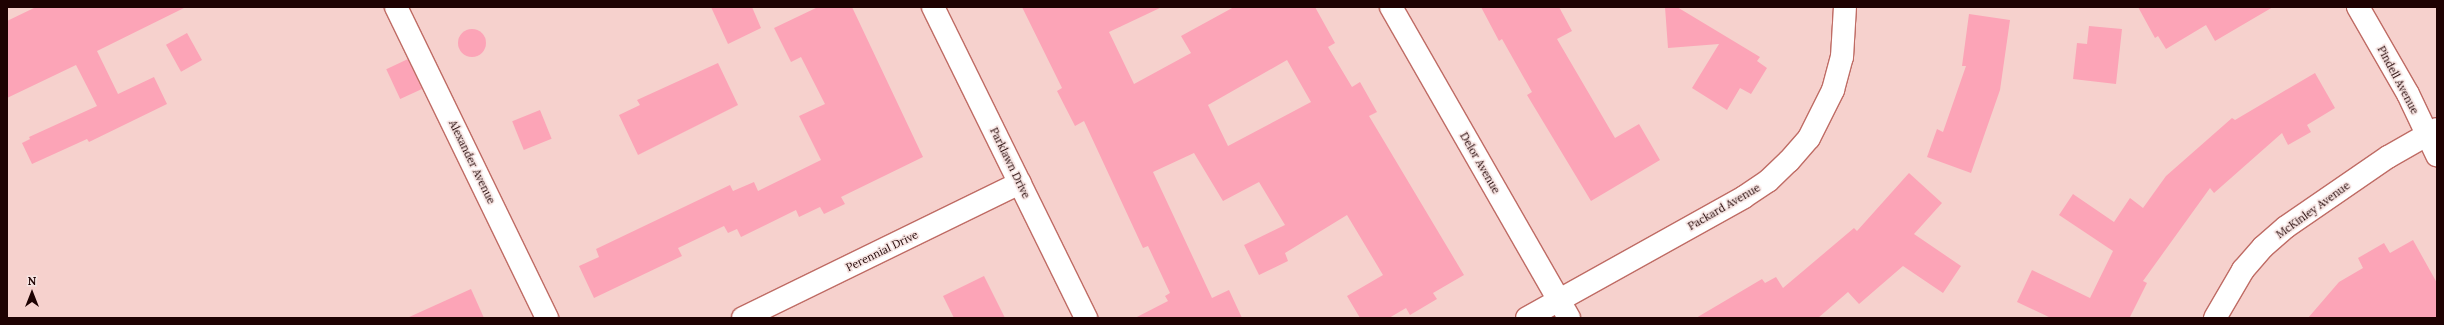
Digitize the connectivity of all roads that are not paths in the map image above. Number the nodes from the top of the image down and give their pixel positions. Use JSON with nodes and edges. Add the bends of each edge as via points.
{"nodes":[{"id":1,"x":396,"y":7,"type":"edge"},
{"id":2,"x":934,"y":7,"type":"edge"},
{"id":3,"x":1391,"y":7,"type":"edge"},
{"id":4,"x":1845,"y":7,"type":"edge"},
{"id":5,"x":2358,"y":7,"type":"edge"},
{"id":6,"x":2432,"y":132,"type":"edge"},
{"id":7,"x":2437,"y":155,"type":"edge"},
{"id":8,"x":1020,"y":183,"type":"junction"},
{"id":9,"x":1564,"y":309,"type":"edge"},
{"id":10,"x":547,"y":318,"type":"edge"},
{"id":11,"x":743,"y":318,"type":"edge"},
{"id":12,"x":1086,"y":318,"type":"edge"},
{"id":13,"x":1527,"y":318,"type":"edge"},
{"id":14,"x":2215,"y":318,"type":"edge"}],
"edges":[{"from":1,"to":10,"type":"street","name":"Alexander Avenue"},
{"from":2,"to":8,"type":"street","name":"Parklawn Drive"},
{"from":3,"to":9,"type":"street","name":"Delor Avenue"},
{"from":4,"to":9,"type":"street","name":"Packard Avenue","via":[[1842,57],[1833,90],[1809,138],[1784,166],[1744,197]]},
{"from":5,"to":6,"type":"street","name":"Pindell Avenue"},
{"from":6,"to":7,"type":"street","name":"Pindell Avenue"},
{"from":6,"to":14,"type":"street","name":"McKinley Avenue","via":[[2388,157],[2286,227],[2263,247],[2243,270]]},
{"from":8,"to":11,"type":"street","name":"Perennial Drive"},
{"from":8,"to":12,"type":"street","name":"Parklawn Drive"},
{"from":9,"to":13,"type":"street","name":"Packard Avenue"}]}
